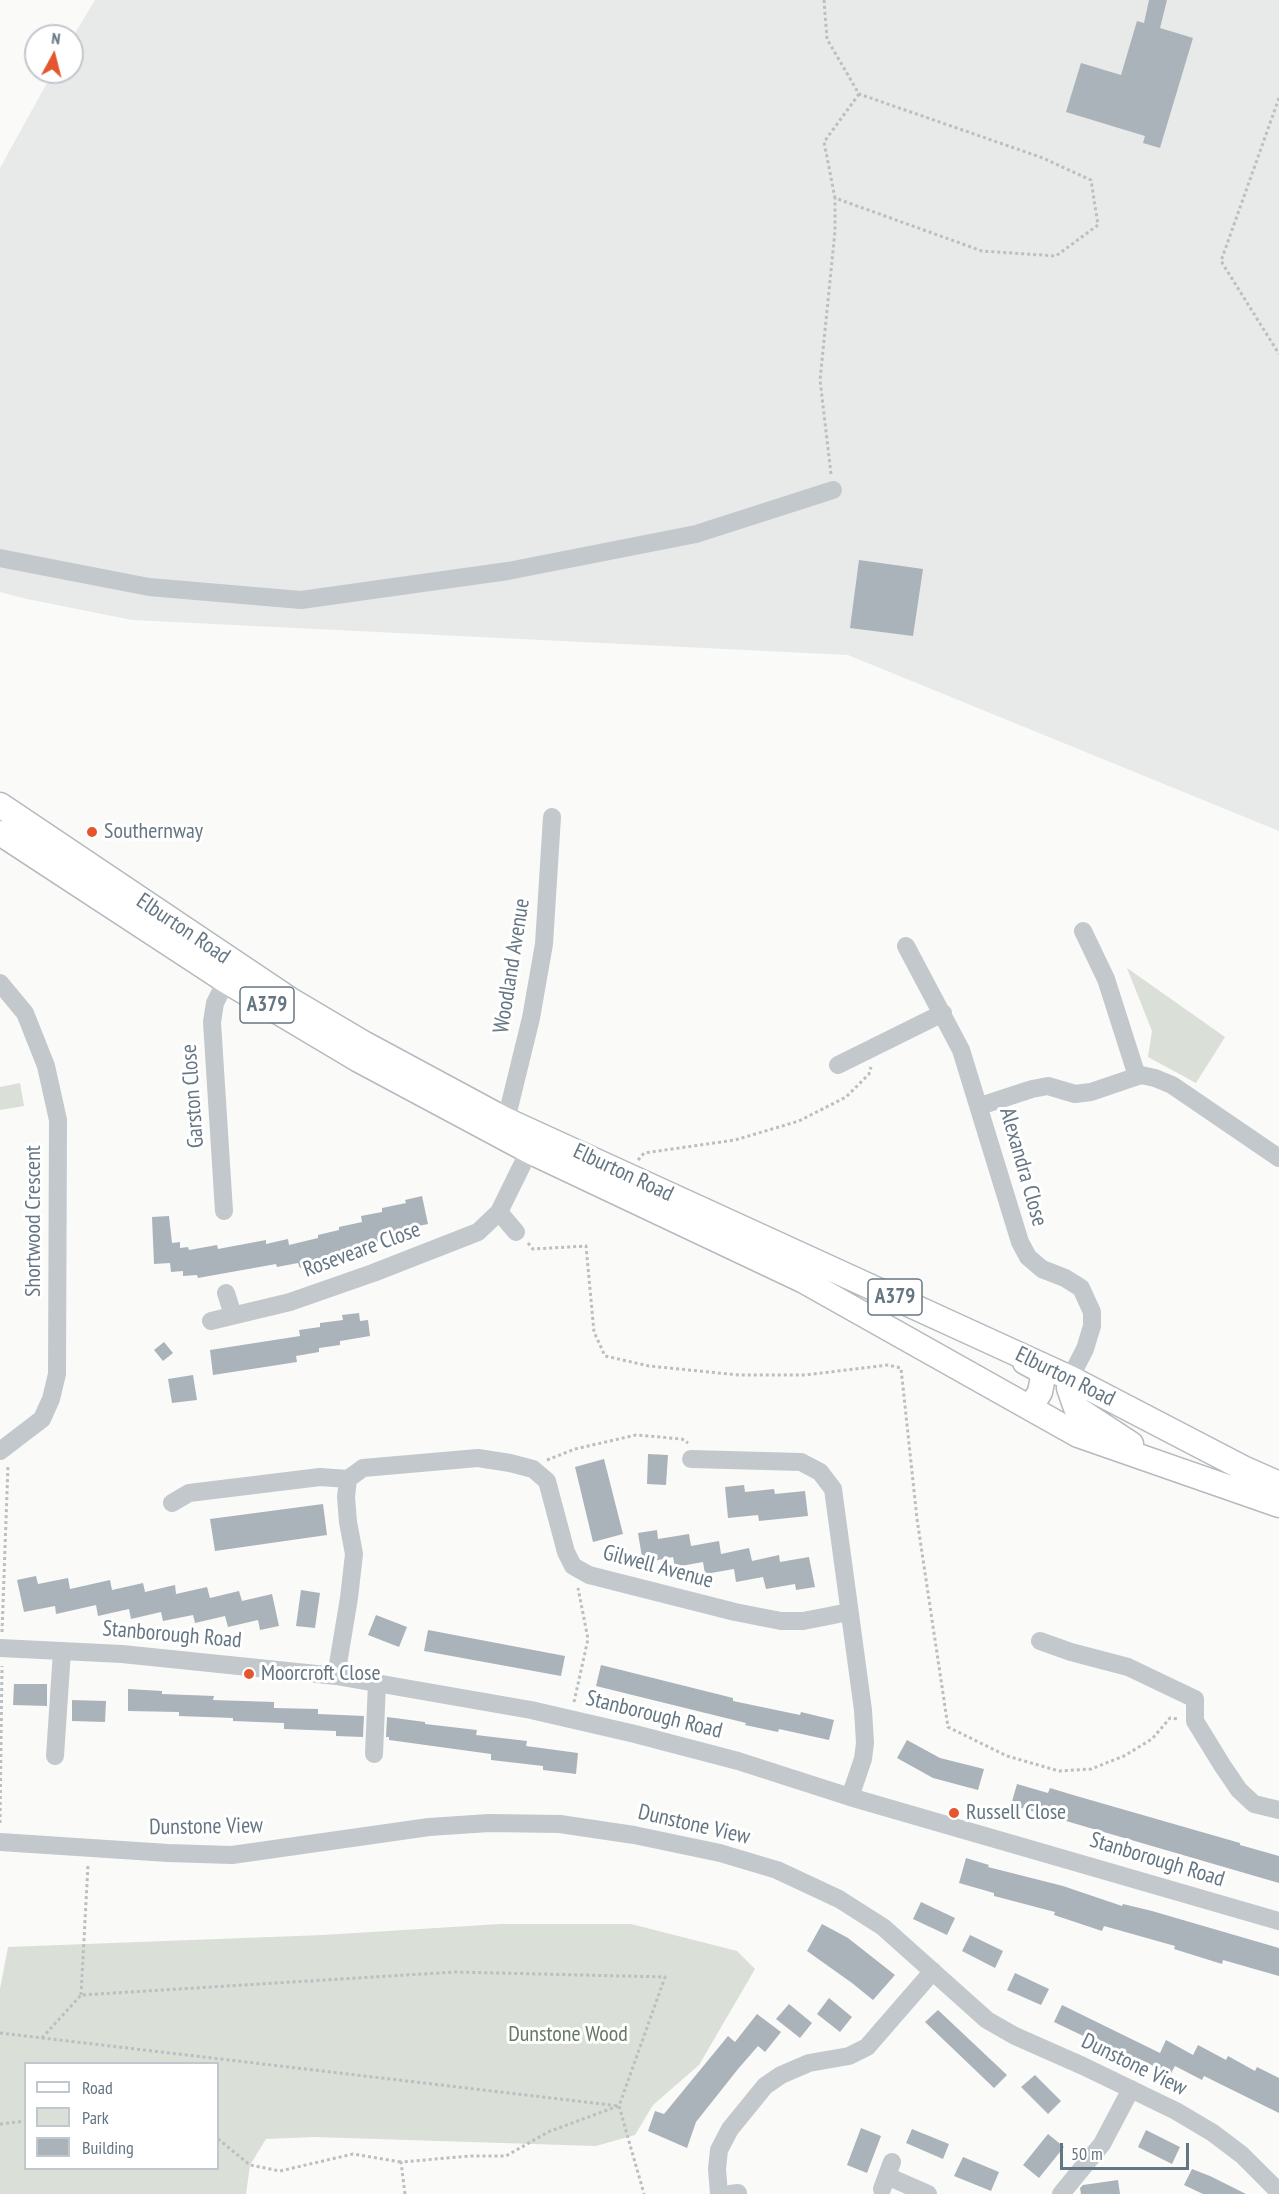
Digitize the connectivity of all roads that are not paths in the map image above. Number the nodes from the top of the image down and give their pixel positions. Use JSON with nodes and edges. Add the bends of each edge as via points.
{"nodes":[{"id":1,"x":833,"y":490,"type":"road end"},
{"id":2,"x":0,"y":558,"type":"edge"},
{"id":3,"x":0,"y":805,"type":"edge"},
{"id":4,"x":552,"y":817,"type":"dead end"},
{"id":5,"x":0,"y":833,"type":"edge"},
{"id":6,"x":1083,"y":931,"type":"dead end"},
{"id":7,"x":906,"y":946,"type":"dead end"},
{"id":8,"x":226,"y":981,"type":"junction"},
{"id":9,"x":0,"y":983,"type":"edge"},
{"id":10,"x":943,"y":1013,"type":"junction"},
{"id":11,"x":838,"y":1065,"type":"dead end"},
{"id":12,"x":1137,"y":1076,"type":"junction"},
{"id":13,"x":980,"y":1106,"type":"junction"},
{"id":14,"x":506,"y":1120,"type":"junction"},
{"id":15,"x":529,"y":1151,"type":"junction"},
{"id":16,"x":1279,"y":1158,"type":"edge"},
{"id":17,"x":224,"y":1211,"type":"dead end"},
{"id":18,"x":499,"y":1212,"type":"junction"},
{"id":19,"x":516,"y":1232,"type":"road end"},
{"id":20,"x":226,"y":1293,"type":"dead end"},
{"id":21,"x":233,"y":1316,"type":"junction"},
{"id":22,"x":211,"y":1322,"type":"dead end"},
{"id":23,"x":979,"y":1336,"type":"junction"},
{"id":24,"x":1070,"y":1378,"type":"junction"},
{"id":25,"x":1030,"y":1408,"type":"junction"},
{"id":26,"x":4,"y":1448,"type":"edge"},
{"id":27,"x":691,"y":1459,"type":"road end"},
{"id":28,"x":1160,"y":1463,"type":"junction"},
{"id":29,"x":348,"y":1479,"type":"junction"},
{"id":30,"x":1279,"y":1484,"type":"edge"},
{"id":31,"x":172,"y":1503,"type":"dead end"},
{"id":32,"x":1279,"y":1504,"type":"edge"},
{"id":33,"x":849,"y":1612,"type":"junction"},
{"id":34,"x":1040,"y":1641,"type":"dead end"},
{"id":35,"x":1,"y":1648,"type":"edge"},
{"id":36,"x":63,"y":1651,"type":"junction"},
{"id":37,"x":336,"y":1676,"type":"junction"},
{"id":38,"x":376,"y":1683,"type":"junction"},
{"id":39,"x":374,"y":1754,"type":"dead end"},
{"id":40,"x":55,"y":1756,"type":"dead end"},
{"id":41,"x":850,"y":1797,"type":"junction"},
{"id":42,"x":1279,"y":1810,"type":"edge"},
{"id":43,"x":0,"y":1842,"type":"edge"},
{"id":44,"x":1279,"y":1921,"type":"edge"},
{"id":45,"x":933,"y":1971,"type":"junction"},
{"id":46,"x":1131,"y":2089,"type":"junction"},
{"id":47,"x":887,"y":2176,"type":"dead end"},
{"id":48,"x":1279,"y":2192,"type":"edge"},
{"id":49,"x":719,"y":2194,"type":"edge"},
{"id":50,"x":927,"y":2194,"type":"edge"},
{"id":51,"x":1061,"y":2194,"type":"edge"}],
"edges":[{"from":1,"to":2,"type":"street","via":[[696,534],[508,571],[302,600],[149,587]]},
{"from":3,"to":14,"type":"main road","name":"Elburton Road","number":"A379","via":[[289,999]]},
{"from":4,"to":14,"type":"street","name":"Woodland Avenue","via":[[544,944]]},
{"from":5,"to":8,"type":"main road","name":"Elburton Road","number":"A379"},
{"from":6,"to":12,"type":"street","via":[[1106,979]]},
{"from":7,"to":10,"type":"street","name":"Alexandra Close"},
{"from":8,"to":15,"type":"main road","name":"Elburton Road","number":"A379","via":[[357,1059]]},
{"from":8,"to":17,"type":"street","name":"Garston Close","via":[[215,1003],[212,1022]]},
{"from":9,"to":26,"type":"street","name":"Shortwood Crescent","via":[[25,1012],[46,1066],[58,1120],[57,1374],[42,1419]]},
{"from":10,"to":11,"type":"street"},
{"from":10,"to":13,"type":"street","name":"Alexandra Close","via":[[961,1050]]},
{"from":12,"to":13,"type":"street","via":[[1091,1092],[1075,1094],[1048,1086]]},
{"from":12,"to":16,"type":"street","via":[[1172,1085]]},
{"from":13,"to":24,"type":"street","name":"Alexandra Close","via":[[1020,1242],[1028,1257],[1042,1269],[1081,1288],[1092,1312],[1085,1349]]},
{"from":14,"to":23,"type":"main road","name":"Elburton Road","number":"A379"},
{"from":15,"to":18,"type":"street","name":"Roseveare Close"},
{"from":15,"to":25,"type":"main road","name":"Elburton Road","number":"A379","via":[[804,1281]]},
{"from":18,"to":19,"type":"street"},
{"from":18,"to":21,"type":"street","name":"Roseveare Close","via":[[478,1232],[449,1244],[290,1302]]},
{"from":20,"to":21,"type":"street"},
{"from":21,"to":22,"type":"street","name":"Roseveare Close"},
{"from":23,"to":24,"type":"main road","name":"Elburton Road","number":"A379"},
{"from":23,"to":25,"type":"main road","number":"A379","via":[[1038,1369],[1042,1386]]},
{"from":24,"to":28,"type":"main road","number":"A379","via":[[1076,1408]]},
{"from":24,"to":30,"type":"main road","name":"Elburton Road","number":"A379"},
{"from":25,"to":28,"type":"main road","name":"Elburton Road","number":"A379","via":[[1078,1435]]},
{"from":27,"to":33,"type":"street","via":[[801,1462],[820,1472],[832,1489]]},
{"from":28,"to":32,"type":"main road","name":"Elburton Road","number":"A379"},
{"from":29,"to":31,"type":"street","via":[[320,1477],[189,1493]]},
{"from":29,"to":33,"type":"street","name":"Gilwell Avenue","via":[[363,1468],[478,1458],[533,1469],[547,1481],[573,1566],[589,1575],[781,1622]]},
{"from":29,"to":37,"type":"street","via":[[346,1497],[354,1554]]},
{"from":33,"to":41,"type":"street","via":[[865,1743]]},
{"from":34,"to":42,"type":"street","via":[[1128,1667],[1196,1699],[1196,1720],[1239,1790],[1254,1804]]},
{"from":35,"to":36,"type":"street","name":"Stanborough Road"},
{"from":36,"to":37,"type":"street","name":"Stanborough Road"},
{"from":36,"to":40,"type":"street"},
{"from":37,"to":38,"type":"street","name":"Stanborough Road"},
{"from":38,"to":39,"type":"street"},
{"from":38,"to":41,"type":"street","name":"Stanborough Road","via":[[570,1719],[738,1761]]},
{"from":41,"to":44,"type":"street","name":"Stanborough Road"},
{"from":43,"to":45,"type":"street","name":"Dunstone View","via":[[232,1855],[429,1827],[489,1822],[560,1824],[656,1839],[777,1870],[840,1899],[882,1927]]},
{"from":45,"to":46,"type":"street","name":"Dunstone View","via":[[987,2020]]},
{"from":45,"to":49,"type":"street","via":[[867,2047],[849,2056],[808,2063],[781,2074],[765,2086],[730,2129],[719,2150]]},
{"from":46,"to":48,"type":"street","name":"Dunstone View","via":[[1213,2133]]},
{"from":46,"to":51,"type":"street","via":[[1102,2144]]},
{"from":47,"to":50,"type":"street"}]}
